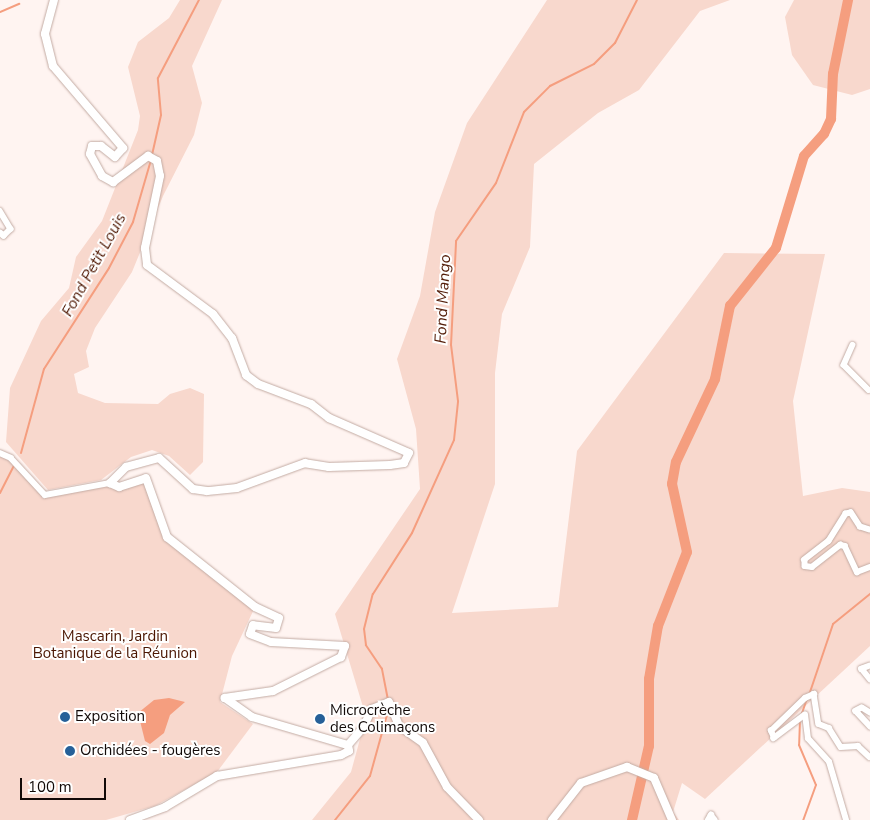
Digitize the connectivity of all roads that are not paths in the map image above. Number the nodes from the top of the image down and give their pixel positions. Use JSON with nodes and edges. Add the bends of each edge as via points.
{"nodes":[{"id":1,"x":54,"y":0,"type":"edge"},
{"id":2,"x":0,"y":211,"type":"edge"},
{"id":3,"x":0,"y":234,"type":"edge"},
{"id":4,"x":853,"y":345,"type":"dead end"},
{"id":5,"x":870,"y":391,"type":"edge"},
{"id":6,"x":0,"y":452,"type":"edge"},
{"id":7,"x":110,"y":483,"type":"junction"},
{"id":8,"x":870,"y":530,"type":"edge"},
{"id":9,"x":870,"y":567,"type":"edge"},
{"id":10,"x":870,"y":666,"type":"edge"},
{"id":11,"x":870,"y":679,"type":"edge"},
{"id":12,"x":870,"y":713,"type":"edge"},
{"id":13,"x":870,"y":726,"type":"edge"},
{"id":14,"x":348,"y":745,"type":"junction"},
{"id":15,"x":870,"y":757,"type":"edge"},
{"id":16,"x":130,"y":820,"type":"edge"},
{"id":17,"x":479,"y":820,"type":"edge"},
{"id":18,"x":552,"y":820,"type":"edge"},
{"id":19,"x":672,"y":820,"type":"edge"},
{"id":20,"x":708,"y":820,"type":"edge"},
{"id":21,"x":715,"y":820,"type":"edge"},
{"id":22,"x":846,"y":820,"type":"edge"}],
"edges":[{"from":1,"to":7,"type":"main road","via":[[45,34],[52,66],[123,148],[115,156],[101,146],[92,146],[90,154],[98,170],[113,182],[151,156],[160,176],[145,248],[147,265],[213,314],[232,338],[246,375],[258,384],[396,444],[407,450],[409,457],[404,463],[390,464],[329,467],[305,463],[237,488],[206,491],[193,489],[159,458],[126,467]]},
{"from":2,"to":3,"type":"street","via":[[11,229],[4,236]]},
{"from":4,"to":5,"type":"street","via":[[844,365]]},
{"from":6,"to":7,"type":"street","via":[[11,458],[45,495]]},
{"from":7,"to":14,"type":"main road","via":[[119,487],[146,478],[167,537],[255,607],[279,618],[276,628],[252,625],[250,634],[271,642],[345,646],[341,657],[273,691],[225,698],[252,717]]},
{"from":8,"to":9,"type":"street","via":[[860,526],[851,513],[846,514],[829,541],[805,560],[805,566],[812,567],[840,545],[846,546],[857,572]]},
{"from":10,"to":11,"type":"street","via":[[862,668]]},
{"from":12,"to":13,"type":"street","via":[[862,708],[856,711]]},
{"from":14,"to":16,"type":"main road","via":[[348,751],[341,755],[217,776],[157,811]]},
{"from":14,"to":17,"type":"main road","via":[[363,728],[372,709],[389,702],[400,726],[423,743],[447,787]]},
{"from":15,"to":22,"type":"street","via":[[858,746],[841,746],[829,728],[820,724],[814,694],[805,698],[771,731],[774,738],[805,715],[808,739],[829,762]]},
{"from":18,"to":19,"type":"main road","via":[[568,793],[581,783],[627,767],[654,778]]},
{"from":20,"to":21,"type":"street","via":[[711,815]]}]}
